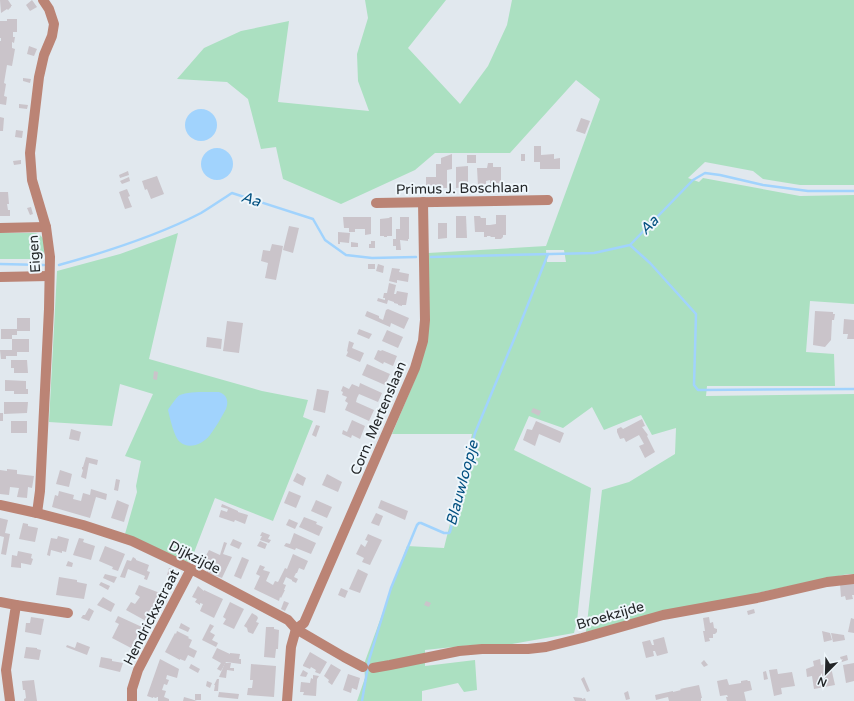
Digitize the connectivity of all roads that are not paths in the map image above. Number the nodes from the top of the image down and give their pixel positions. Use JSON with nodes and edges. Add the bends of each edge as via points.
{"nodes":[{"id":1,"x":43,"y":0,"type":"edge"},
{"id":2,"x":548,"y":200,"type":"dead end"},
{"id":3,"x":423,"y":202,"type":"junction"},
{"id":4,"x":376,"y":204,"type":"dead end"},
{"id":5,"x":46,"y":227,"type":"junction"},
{"id":6,"x":0,"y":228,"type":"edge"},
{"id":7,"x":49,"y":274,"type":"junction"},
{"id":8,"x":0,"y":277,"type":"edge"},
{"id":9,"x":0,"y":505,"type":"edge"},
{"id":10,"x":37,"y":513,"type":"junction"},
{"id":11,"x":191,"y":569,"type":"junction"},
{"id":12,"x":854,"y":579,"type":"edge"},
{"id":13,"x":0,"y":602,"type":"edge"},
{"id":14,"x":16,"y":605,"type":"junction"},
{"id":15,"x":68,"y":613,"type":"dead end"},
{"id":16,"x":296,"y":629,"type":"junction"},
{"id":17,"x":368,"y":667,"type":"joint"},
{"id":18,"x":3,"y":670,"type":"edge"},
{"id":19,"x":10,"y":701,"type":"edge"},
{"id":20,"x":132,"y":701,"type":"edge"},
{"id":21,"x":287,"y":701,"type":"edge"}],
"edges":[{"from":1,"to":5,"type":"street","name":"Eigen","via":[[54,24],[39,77],[30,153],[32,180]]},
{"from":2,"to":3,"type":"street","name":"Primus J. Boschlaan"},
{"from":3,"to":4,"type":"street","name":"Primus J. Boschlaan"},
{"from":3,"to":16,"type":"street","name":"Corn. Mertenslaan","via":[[425,320],[416,368],[304,624]]},
{"from":5,"to":6,"type":"street"},
{"from":5,"to":7,"type":"street","name":"Eigen","via":[[50,257]]},
{"from":7,"to":8,"type":"street"},
{"from":7,"to":10,"type":"street","name":"Eigen"},
{"from":9,"to":10,"type":"street","name":"Dijkzijde"},
{"from":10,"to":11,"type":"street","name":"Dijkzijde","via":[[132,541]]},
{"from":11,"to":16,"type":"street","name":"Dijkzijde","via":[[288,620]]},
{"from":11,"to":20,"type":"street","name":"Hendrickxstraat","via":[[138,670],[132,689]]},
{"from":12,"to":17,"type":"street","name":"Broekzijde","via":[[827,582],[663,615],[546,647],[464,650],[390,666]]},
{"from":13,"to":14,"type":"street"},
{"from":14,"to":15,"type":"street"},
{"from":14,"to":18,"type":"street"},
{"from":16,"to":17,"type":"street","name":"Dijkzijde","via":[[344,657]]},
{"from":16,"to":21,"type":"street","via":[[291,647]]},
{"from":18,"to":19,"type":"street"}]}
